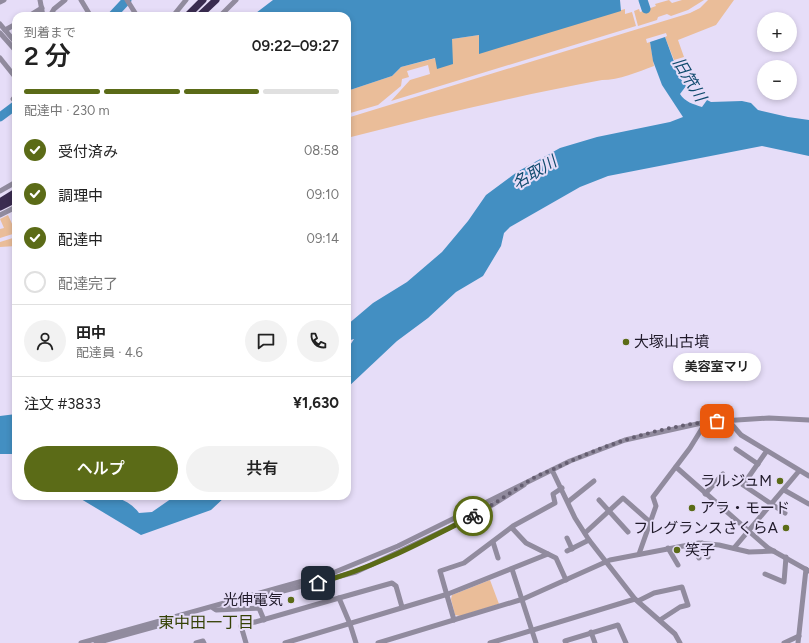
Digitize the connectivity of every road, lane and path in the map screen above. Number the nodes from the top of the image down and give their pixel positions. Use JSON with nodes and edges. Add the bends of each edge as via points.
{"nodes":[{"id":1,"x":4,"y":0,"type":"edge"},
{"id":2,"x":40,"y":0,"type":"edge"},
{"id":3,"x":65,"y":0,"type":"edge"},
{"id":4,"x":81,"y":0,"type":"edge"},
{"id":5,"x":127,"y":0,"type":"edge"},
{"id":6,"x":186,"y":0,"type":"edge"},
{"id":7,"x":202,"y":0,"type":"edge"},
{"id":8,"x":216,"y":0,"type":"edge"},
{"id":9,"x":236,"y":0,"type":"edge"},
{"id":10,"x":0,"y":2,"type":"edge"},
{"id":11,"x":42,"y":8,"type":"junction"},
{"id":12,"x":36,"y":12,"type":"edge"},
{"id":13,"x":42,"y":12,"type":"edge"},
{"id":14,"x":52,"y":12,"type":"edge"},
{"id":15,"x":89,"y":12,"type":"edge"},
{"id":16,"x":135,"y":12,"type":"edge"},
{"id":17,"x":176,"y":12,"type":"edge"},
{"id":18,"x":191,"y":12,"type":"edge"},
{"id":19,"x":203,"y":12,"type":"edge"},
{"id":20,"x":224,"y":12,"type":"edge"},
{"id":21,"x":0,"y":24,"type":"edge"},
{"id":22,"x":12,"y":26,"type":"edge"},
{"id":23,"x":3,"y":31,"type":"edge"},
{"id":24,"x":12,"y":39,"type":"edge"},
{"id":25,"x":12,"y":46,"type":"edge"},
{"id":26,"x":0,"y":58,"type":"edge"},
{"id":27,"x":12,"y":73,"type":"edge"},
{"id":28,"x":12,"y":184,"type":"edge"},
{"id":29,"x":0,"y":191,"type":"edge"},
{"id":30,"x":12,"y":194,"type":"edge"},
{"id":31,"x":12,"y":201,"type":"edge"},
{"id":32,"x":0,"y":202,"type":"edge"},
{"id":33,"x":0,"y":207,"type":"edge"},
{"id":34,"x":12,"y":209,"type":"edge"},
{"id":35,"x":0,"y":215,"type":"edge"},
{"id":36,"x":728,"y":420,"type":"junction"},
{"id":37,"x":809,"y":420,"type":"edge"},
{"id":38,"x":706,"y":422,"type":"junction"},
{"id":39,"x":736,"y":449,"type":"dead end"},
{"id":40,"x":766,"y":452,"type":"junction"},
{"id":41,"x":758,"y":464,"type":"junction"},
{"id":42,"x":676,"y":467,"type":"junction"},
{"id":43,"x":552,"y":470,"type":"junction"},
{"id":44,"x":800,"y":471,"type":"junction"},
{"id":45,"x":723,"y":474,"type":"dead end"},
{"id":46,"x":809,"y":476,"type":"edge"},
{"id":47,"x":594,"y":481,"type":"dead end"},
{"id":48,"x":562,"y":488,"type":"junction"},
{"id":49,"x":784,"y":490,"type":"junction"},
{"id":50,"x":705,"y":494,"type":"junction"},
{"id":51,"x":599,"y":500,"type":"dead end"},
{"id":52,"x":569,"y":501,"type":"junction"},
{"id":53,"x":772,"y":504,"type":"junction"},
{"id":54,"x":809,"y":504,"type":"edge"},
{"id":55,"x":609,"y":511,"type":"junction"},
{"id":56,"x":785,"y":513,"type":"dead end"},
{"id":57,"x":650,"y":522,"type":"junction"},
{"id":58,"x":512,"y":528,"type":"junction"},
{"id":59,"x":628,"y":532,"type":"dead end"},
{"id":60,"x":749,"y":532,"type":"junction"},
{"id":61,"x":584,"y":533,"type":"junction"},
{"id":62,"x":567,"y":538,"type":"dead end"},
{"id":63,"x":589,"y":540,"type":"junction"},
{"id":64,"x":493,"y":542,"type":"junction"},
{"id":65,"x":702,"y":543,"type":"junction"},
{"id":66,"x":693,"y":544,"type":"junction"},
{"id":67,"x":668,"y":548,"type":"junction"},
{"id":68,"x":734,"y":548,"type":"junction"},
{"id":69,"x":774,"y":551,"type":"junction"},
{"id":70,"x":548,"y":554,"type":"junction"},
{"id":71,"x":639,"y":554,"type":"junction"},
{"id":72,"x":708,"y":557,"type":"dead end"},
{"id":73,"x":786,"y":557,"type":"junction"},
{"id":74,"x":498,"y":558,"type":"dead end"},
{"id":75,"x":699,"y":558,"type":"dead end"},
{"id":76,"x":605,"y":561,"type":"junction"},
{"id":77,"x":678,"y":565,"type":"dead end"},
{"id":78,"x":512,"y":569,"type":"junction"},
{"id":79,"x":808,"y":570,"type":"edge"},
{"id":80,"x":765,"y":574,"type":"dead end"},
{"id":81,"x":566,"y":580,"type":"junction"},
{"id":82,"x":448,"y":594,"type":"junction"},
{"id":83,"x":339,"y":598,"type":"junction"},
{"id":84,"x":523,"y":599,"type":"junction"},
{"id":85,"x":637,"y":600,"type":"junction"},
{"id":86,"x":402,"y":607,"type":"junction"},
{"id":87,"x":213,"y":608,"type":"junction"},
{"id":88,"x":264,"y":620,"type":"junction"},
{"id":89,"x":454,"y":620,"type":"junction"},
{"id":90,"x":660,"y":620,"type":"junction"},
{"id":91,"x":350,"y":624,"type":"junction"},
{"id":92,"x":532,"y":630,"type":"junction"},
{"id":93,"x":591,"y":632,"type":"junction"},
{"id":94,"x":798,"y":636,"type":"junction"},
{"id":95,"x":80,"y":643,"type":"edge"},
{"id":96,"x":96,"y":643,"type":"edge"},
{"id":97,"x":196,"y":643,"type":"edge"},
{"id":98,"x":204,"y":643,"type":"edge"},
{"id":99,"x":246,"y":643,"type":"edge"},
{"id":100,"x":285,"y":643,"type":"edge"},
{"id":101,"x":356,"y":643,"type":"edge"},
{"id":102,"x":378,"y":643,"type":"edge"},
{"id":103,"x":490,"y":643,"type":"edge"},
{"id":104,"x":536,"y":643,"type":"edge"},
{"id":105,"x":566,"y":643,"type":"edge"},
{"id":106,"x":595,"y":643,"type":"edge"},
{"id":107,"x":626,"y":643,"type":"edge"},
{"id":108,"x":680,"y":643,"type":"edge"},
{"id":109,"x":784,"y":643,"type":"edge"},
{"id":110,"x":798,"y":643,"type":"edge"}],
"edges":[{"from":1,"to":10,"type":"street"},
{"from":2,"to":11,"type":"street"},
{"from":3,"to":14,"type":"street"},
{"from":4,"to":15,"type":"street"},
{"from":5,"to":16,"type":"street"},
{"from":6,"to":17,"type":"street"},
{"from":7,"to":18,"type":"highway"},
{"from":8,"to":19,"type":"highway"},
{"from":9,"to":20,"type":"street"},
{"from":11,"to":12,"type":"street"},
{"from":11,"to":13,"type":"street"},
{"from":21,"to":23,"type":"street"},
{"from":22,"to":23,"type":"street"},
{"from":23,"to":24,"type":"street"},
{"from":23,"to":25,"type":"street"},
{"from":26,"to":27,"type":"street"},
{"from":28,"to":29,"type":"street"},
{"from":30,"to":32,"type":"highway"},
{"from":31,"to":33,"type":"highway"},
{"from":34,"to":35,"type":"street"},
{"from":36,"to":37,"type":"street"},
{"from":36,"to":38,"type":"street"},
{"from":36,"to":40,"type":"street","via":[[741,435]]},
{"from":38,"to":42,"type":"street"},
{"from":38,"to":43,"type":"street","via":[[625,440]]},
{"from":39,"to":41,"type":"street"},
{"from":40,"to":41,"type":"street"},
{"from":40,"to":44,"type":"street"},
{"from":41,"to":53,"type":"street","via":[[743,485]]},
{"from":42,"to":50,"type":"street"},
{"from":42,"to":57,"type":"street","via":[[653,497],[656,506]]},
{"from":43,"to":48,"type":"street"},
{"from":43,"to":87,"type":"street","via":[[538,475],[494,504],[356,572],[256,600]]},
{"from":44,"to":46,"type":"street"},
{"from":44,"to":49,"type":"street"},
{"from":45,"to":50,"type":"street"},
{"from":47,"to":52,"type":"street"},
{"from":48,"to":52,"type":"street"},
{"from":48,"to":58,"type":"street","via":[[553,494],[555,503]]},
{"from":49,"to":53,"type":"street"},
{"from":49,"to":54,"type":"street"},
{"from":50,"to":60,"type":"street"},
{"from":51,"to":55,"type":"street"},
{"from":52,"to":61,"type":"street"},
{"from":53,"to":56,"type":"street"},
{"from":53,"to":60,"type":"street"},
{"from":55,"to":57,"type":"street","via":[[623,498]]},
{"from":55,"to":59,"type":"street"},
{"from":55,"to":61,"type":"street"},
{"from":57,"to":71,"type":"street"},
{"from":58,"to":64,"type":"street"},
{"from":58,"to":70,"type":"street","via":[[526,543]]},
{"from":60,"to":68,"type":"street"},
{"from":60,"to":69,"type":"street"},
{"from":61,"to":63,"type":"street"},
{"from":62,"to":63,"type":"street","via":[[569,550]]},
{"from":63,"to":76,"type":"street"},
{"from":64,"to":74,"type":"street"},
{"from":64,"to":82,"type":"street","via":[[464,563],[440,571]]},
{"from":65,"to":66,"type":"street"},
{"from":65,"to":68,"type":"street"},
{"from":65,"to":72,"type":"street"},
{"from":66,"to":67,"type":"street"},
{"from":66,"to":75,"type":"street"},
{"from":67,"to":71,"type":"street"},
{"from":67,"to":77,"type":"street"},
{"from":68,"to":69,"type":"street","via":[[749,552]]},
{"from":69,"to":73,"type":"street"},
{"from":70,"to":78,"type":"street"},
{"from":70,"to":81,"type":"street","via":[[556,558]]},
{"from":71,"to":76,"type":"street"},
{"from":73,"to":79,"type":"street"},
{"from":73,"to":80,"type":"street","via":[[784,582]]},
{"from":76,"to":81,"type":"street"},
{"from":76,"to":85,"type":"street"},
{"from":78,"to":82,"type":"street"},
{"from":78,"to":84,"type":"street"},
{"from":79,"to":94,"type":"street"},
{"from":81,"to":84,"type":"street"},
{"from":82,"to":86,"type":"street"},
{"from":82,"to":89,"type":"street"},
{"from":83,"to":86,"type":"street","via":[[392,583],[396,586]]},
{"from":83,"to":88,"type":"street"},
{"from":83,"to":91,"type":"street"},
{"from":84,"to":89,"type":"street"},
{"from":84,"to":92,"type":"street"},
{"from":85,"to":90,"type":"street"},
{"from":85,"to":90,"type":"street","via":[[654,593],[682,587],[688,605],[680,607]]},
{"from":85,"to":92,"type":"street"},
{"from":86,"to":91,"type":"street"},
{"from":87,"to":88,"type":"street","via":[[259,608]]},
{"from":87,"to":95,"type":"street"},
{"from":87,"to":96,"type":"street","via":[[181,620]]},
{"from":88,"to":99,"type":"street","via":[[241,626]]},
{"from":89,"to":102,"type":"street"},
{"from":90,"to":108,"type":"street","via":[[675,634]]},
{"from":91,"to":100,"type":"street"},
{"from":91,"to":101,"type":"street"},
{"from":92,"to":103,"type":"street"},
{"from":92,"to":104,"type":"street"},
{"from":93,"to":105,"type":"street","via":[[565,641]]},
{"from":93,"to":106,"type":"street"},
{"from":93,"to":107,"type":"street","via":[[618,625]]},
{"from":94,"to":109,"type":"street"},
{"from":94,"to":110,"type":"street"},
{"from":97,"to":98,"type":"street"}]}
